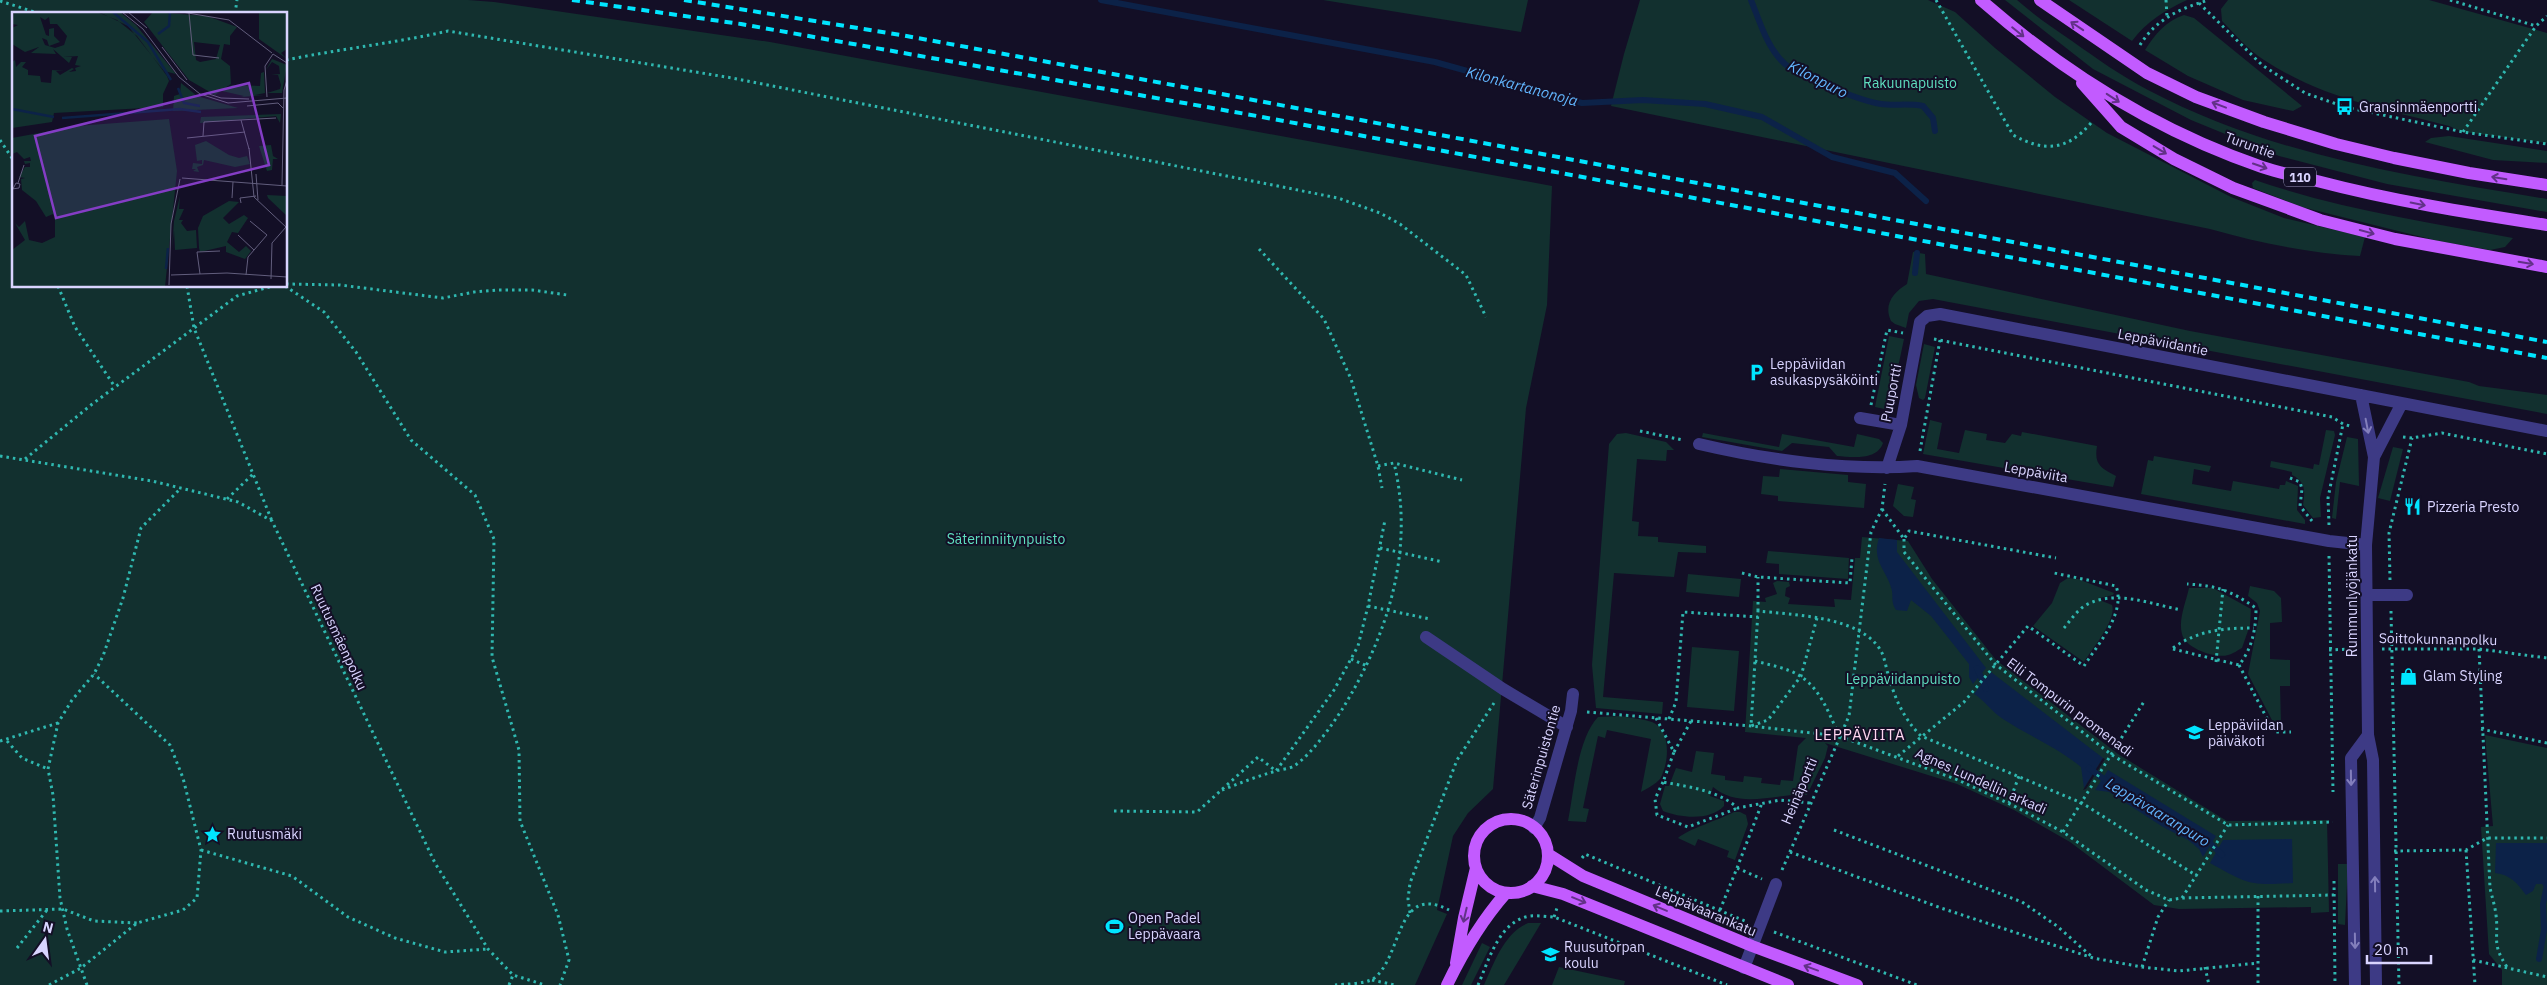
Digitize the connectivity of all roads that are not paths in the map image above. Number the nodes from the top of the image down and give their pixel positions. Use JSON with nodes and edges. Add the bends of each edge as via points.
{"nodes":[{"id":1,"x":1981,"y":0,"type":"edge"},
{"id":2,"x":2040,"y":0,"type":"edge"},
{"id":3,"x":2072,"y":72,"type":"junction"},
{"id":4,"x":2547,"y":185,"type":"edge"},
{"id":5,"x":2547,"y":225,"type":"edge"},
{"id":6,"x":2547,"y":267,"type":"edge"},
{"id":7,"x":1920,"y":322,"type":"joint"},
{"id":8,"x":2361,"y":395,"type":"junction"},
{"id":9,"x":2402,"y":403,"type":"junction"},
{"id":10,"x":1864,"y":419,"type":"road end"},
{"id":11,"x":1900,"y":425,"type":"junction"},
{"id":12,"x":2547,"y":431,"type":"edge"},
{"id":13,"x":1699,"y":444,"type":"road end"},
{"id":14,"x":2374,"y":457,"type":"junction"},
{"id":15,"x":1887,"y":468,"type":"junction"},
{"id":16,"x":2366,"y":545,"type":"junction"},
{"id":17,"x":2407,"y":595,"type":"dead end"},
{"id":18,"x":2366,"y":596,"type":"junction"},
{"id":19,"x":1426,"y":637,"type":"dead end"},
{"id":20,"x":1573,"y":694,"type":"dead end"},
{"id":21,"x":1566,"y":727,"type":"junction"},
{"id":22,"x":2368,"y":735,"type":"junction"},
{"id":23,"x":1534,"y":828,"type":"junction"},
{"id":24,"x":1548,"y":854,"type":"junction"},
{"id":25,"x":1476,"y":868,"type":"junction"},
{"id":26,"x":1776,"y":884,"type":"road end"},
{"id":27,"x":1532,"y":886,"type":"junction"},
{"id":28,"x":1506,"y":893,"type":"junction"},
{"id":29,"x":1752,"y":946,"type":"junction"},
{"id":30,"x":1456,"y":966,"type":"junction"},
{"id":31,"x":1744,"y":968,"type":"junction"},
{"id":32,"x":1447,"y":985,"type":"edge"},
{"id":33,"x":1788,"y":985,"type":"edge"},
{"id":34,"x":1857,"y":985,"type":"edge"},
{"id":35,"x":2355,"y":985,"type":"edge"},
{"id":36,"x":2376,"y":985,"type":"edge"}],
"edges":[{"from":1,"to":3,"type":"main road","name":"Turuntie","number":"110","one_way":true},
{"from":4,"to":2,"type":"main road","name":"Turuntie","one_way":true,"via":[[2384,155],[2264,122],[2147,73]]},
{"from":3,"to":5,"type":"main road","name":"Turuntie","number":"110","one_way":true,"via":[[2125,106],[2180,134],[2263,167],[2444,209]]},
{"from":3,"to":6,"type":"main road","one_way":true,"via":[[2121,127],[2174,159],[2233,188],[2320,220],[2395,239]]},
{"from":7,"to":8,"type":"street","name":"Leppäviidantie","via":[[1928,316],[1940,314]]},
{"from":7,"to":11,"type":"street","name":"Puuportti"},
{"from":8,"to":9,"type":"street","name":"Leppäviidantie"},
{"from":8,"to":14,"type":"street","one_way":true},
{"from":9,"to":12,"type":"street","name":"Leppäviidantie"},
{"from":9,"to":14,"type":"street"},
{"from":10,"to":11,"type":"street"},
{"from":11,"to":15,"type":"street","name":"Puuportti"},
{"from":13,"to":15,"type":"street","name":"Leppäviita","via":[[1753,457]]},
{"from":14,"to":16,"type":"street","name":"Rummunlyöjänkatu"},
{"from":15,"to":16,"type":"street","name":"Leppäviita","via":[[1917,466]]},
{"from":16,"to":18,"type":"street","name":"Rummunlyöjänkatu"},
{"from":17,"to":18,"type":"street"},
{"from":18,"to":22,"type":"street","name":"Rummunlyöjänkatu"},
{"from":19,"to":21,"type":"street","via":[[1503,690]]},
{"from":20,"to":21,"type":"street","name":"Säterinpuistontie"},
{"from":21,"to":23,"type":"street","name":"Säterinpuistontie","via":[[1540,818]]},
{"from":22,"to":35,"type":"street","one_way":true,"via":[[2351,758]]},
{"from":36,"to":22,"type":"street","name":"Rummunlyöjänkatu","one_way":true,"via":[[2373,760]]},
{"from":23,"to":24,"type":"main road","via":[[1544,840]]},
{"from":23,"to":25,"type":"main road","via":[[1518,820],[1492,825],[1478,839]]},
{"from":24,"to":27,"type":"main road","via":[[1544,873]]},
{"from":29,"to":24,"type":"main road","name":"Leppävaarankatu","one_way":true,"via":[[1583,876]]},
{"from":25,"to":28,"type":"main road","via":[[1487,884]]},
{"from":25,"to":30,"type":"main road","one_way":true},
{"from":26,"to":29,"type":"street"},
{"from":27,"to":28,"type":"main road","via":[[1524,891]]},
{"from":27,"to":31,"type":"main road","one_way":true,"via":[[1563,894]]},
{"from":28,"to":30,"type":"main road","via":[[1490,911]]},
{"from":29,"to":31,"type":"street"},
{"from":34,"to":29,"type":"main road","name":"Leppävaarankatu","one_way":true},
{"from":30,"to":32,"type":"main road"},
{"from":31,"to":33,"type":"main road"}]}
